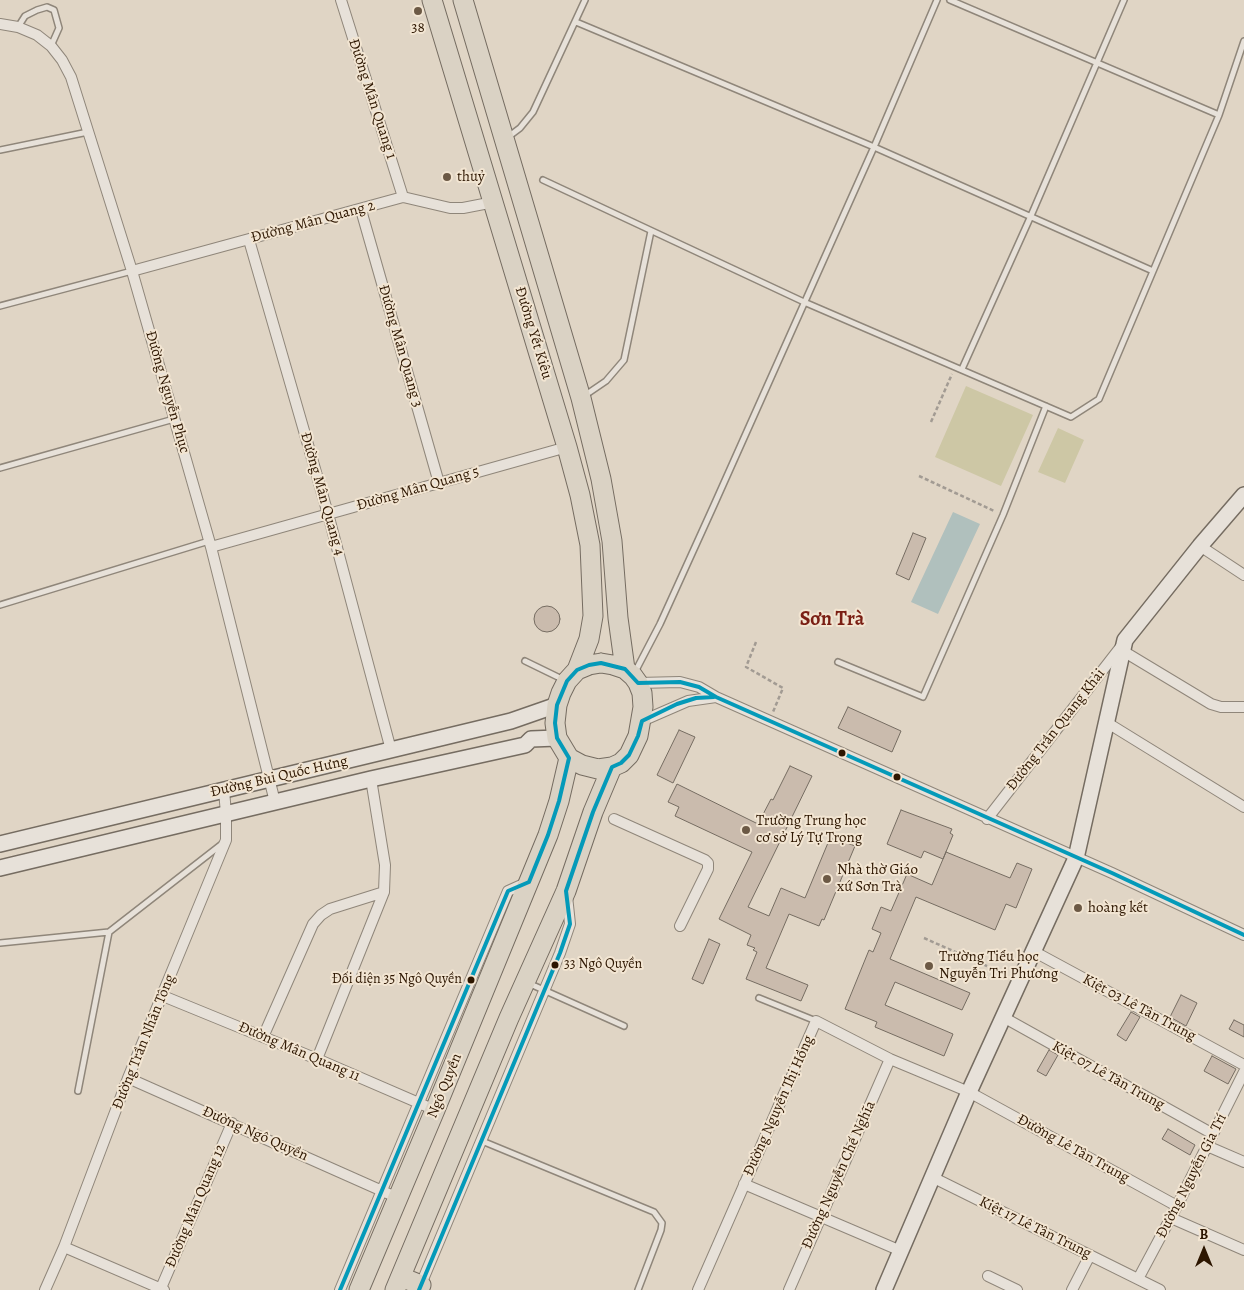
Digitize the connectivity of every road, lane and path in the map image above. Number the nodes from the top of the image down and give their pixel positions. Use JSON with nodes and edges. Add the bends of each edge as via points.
{"nodes":[{"id":1,"x":341,"y":0,"type":"edge"},
{"id":2,"x":432,"y":0,"type":"edge"},
{"id":3,"x":463,"y":0,"type":"edge"},
{"id":4,"x":586,"y":0,"type":"edge"},
{"id":5,"x":937,"y":0,"type":"edge"},
{"id":6,"x":950,"y":0,"type":"edge"},
{"id":7,"x":1124,"y":0,"type":"edge"},
{"id":8,"x":576,"y":22,"type":"junction"},
{"id":9,"x":0,"y":24,"type":"edge"},
{"id":10,"x":18,"y":27,"type":"junction"},
{"id":11,"x":1244,"y":41,"type":"edge"},
{"id":12,"x":51,"y":46,"type":"junction"},
{"id":13,"x":1097,"y":63,"type":"junction"},
{"id":14,"x":1219,"y":116,"type":"junction"},
{"id":15,"x":88,"y":132,"type":"junction"},
{"id":16,"x":504,"y":139,"type":"junction"},
{"id":17,"x":874,"y":147,"type":"junction"},
{"id":18,"x":0,"y":150,"type":"edge"},
{"id":19,"x":543,"y":180,"type":"dead end"},
{"id":20,"x":403,"y":197,"type":"junction"},
{"id":21,"x":494,"y":202,"type":"junction"},
{"id":22,"x":362,"y":210,"type":"junction"},
{"id":23,"x":1030,"y":218,"type":"junction"},
{"id":24,"x":651,"y":231,"type":"junction"},
{"id":25,"x":249,"y":240,"type":"junction"},
{"id":26,"x":132,"y":271,"type":"junction"},
{"id":27,"x":1152,"y":272,"type":"junction"},
{"id":28,"x":804,"y":302,"type":"junction"},
{"id":29,"x":0,"y":306,"type":"edge"},
{"id":30,"x":955,"y":366,"type":"junction"},
{"id":31,"x":962,"y":369,"type":"junction"},
{"id":32,"x":580,"y":398,"type":"junction"},
{"id":33,"x":1046,"y":406,"type":"junction"},
{"id":34,"x":175,"y":418,"type":"junction"},
{"id":35,"x":931,"y":422,"type":"dead end"},
{"id":36,"x":567,"y":447,"type":"junction"},
{"id":37,"x":0,"y":468,"type":"edge"},
{"id":38,"x":919,"y":476,"type":"dead end"},
{"id":39,"x":439,"y":483,"type":"junction"},
{"id":40,"x":1244,"y":495,"type":"edge"},
{"id":41,"x":328,"y":514,"type":"junction"},
{"id":42,"x":1003,"y":515,"type":"junction"},
{"id":43,"x":210,"y":544,"type":"junction"},
{"id":44,"x":1200,"y":546,"type":"junction"},
{"id":45,"x":1244,"y":575,"type":"edge"},
{"id":46,"x":0,"y":605,"type":"edge"},
{"id":47,"x":756,"y":642,"type":"dead end"},
{"id":48,"x":1124,"y":646,"type":"junction"},
{"id":49,"x":525,"y":660,"type":"dead end"},
{"id":50,"x":838,"y":662,"type":"dead end"},
{"id":51,"x":572,"y":676,"type":"junction"},
{"id":52,"x":632,"y":676,"type":"junction"},
{"id":53,"x":716,"y":697,"type":"junction"},
{"id":54,"x":557,"y":704,"type":"junction"},
{"id":55,"x":1244,"y":708,"type":"edge"},
{"id":56,"x":642,"y":721,"type":"junction"},
{"id":57,"x":769,"y":721,"type":"junction"},
{"id":58,"x":1106,"y":722,"type":"junction"},
{"id":59,"x":557,"y":738,"type":"junction"},
{"id":60,"x":392,"y":750,"type":"junction"},
{"id":61,"x":569,"y":758,"type":"junction"},
{"id":62,"x":612,"y":767,"type":"junction"},
{"id":63,"x":270,"y":779,"type":"junction"},
{"id":64,"x":370,"y":779,"type":"junction"},
{"id":65,"x":224,"y":790,"type":"junction"},
{"id":66,"x":275,"y":802,"type":"junction"},
{"id":67,"x":1244,"y":807,"type":"edge"},
{"id":68,"x":226,"y":814,"type":"junction"},
{"id":69,"x":614,"y":819,"type":"dead end"},
{"id":70,"x":987,"y":819,"type":"junction"},
{"id":71,"x":226,"y":840,"type":"junction"},
{"id":72,"x":0,"y":844,"type":"edge"},
{"id":73,"x":1076,"y":858,"type":"junction"},
{"id":74,"x":0,"y":868,"type":"edge"},
{"id":75,"x":529,"y":882,"type":"junction"},
{"id":76,"x":566,"y":891,"type":"junction"},
{"id":77,"x":384,"y":892,"type":"junction"},
{"id":78,"x":680,"y":926,"type":"dead end"},
{"id":79,"x":109,"y":932,"type":"junction"},
{"id":80,"x":1244,"y":935,"type":"edge"},
{"id":81,"x":924,"y":938,"type":"dead end"},
{"id":82,"x":0,"y":943,"type":"edge"},
{"id":83,"x":1033,"y":951,"type":"junction"},
{"id":84,"x":525,"y":981,"type":"junction"},
{"id":85,"x":1020,"y":981,"type":"junction"},
{"id":86,"x":544,"y":991,"type":"junction"},
{"id":87,"x":162,"y":996,"type":"junction"},
{"id":88,"x":759,"y":998,"type":"dead end"},
{"id":89,"x":1003,"y":1017,"type":"junction"},
{"id":90,"x":816,"y":1021,"type":"junction"},
{"id":91,"x":624,"y":1026,"type":"dead end"},
{"id":92,"x":262,"y":1037,"type":"junction"},
{"id":93,"x":317,"y":1059,"type":"junction"},
{"id":94,"x":890,"y":1059,"type":"junction"},
{"id":95,"x":1244,"y":1065,"type":"edge"},
{"id":96,"x":1244,"y":1072,"type":"edge"},
{"id":97,"x":128,"y":1078,"type":"junction"},
{"id":98,"x":78,"y":1091,"type":"dead end"},
{"id":99,"x":969,"y":1092,"type":"junction"},
{"id":100,"x":418,"y":1102,"type":"junction"},
{"id":101,"x":435,"y":1110,"type":"junction"},
{"id":102,"x":232,"y":1123,"type":"junction"},
{"id":103,"x":1214,"y":1134,"type":"junction"},
{"id":104,"x":481,"y":1141,"type":"junction"},
{"id":105,"x":1207,"y":1146,"type":"junction"},
{"id":106,"x":1244,"y":1162,"type":"edge"},
{"id":107,"x":932,"y":1177,"type":"junction"},
{"id":108,"x":744,"y":1184,"type":"junction"},
{"id":109,"x":390,"y":1194,"type":"junction"},
{"id":110,"x":1177,"y":1206,"type":"junction"},
{"id":111,"x":820,"y":1217,"type":"junction"},
{"id":112,"x":1171,"y":1218,"type":"junction"},
{"id":113,"x":64,"y":1247,"type":"junction"},
{"id":114,"x":1244,"y":1250,"type":"edge"},
{"id":115,"x":901,"y":1251,"type":"junction"},
{"id":116,"x":1090,"y":1255,"type":"junction"},
{"id":117,"x":988,"y":1276,"type":"dead end"},
{"id":118,"x":1138,"y":1279,"type":"junction"},
{"id":119,"x":398,"y":1284,"type":"edge"},
{"id":120,"x":422,"y":1288,"type":"edge"},
{"id":121,"x":163,"y":1289,"type":"edge"},
{"id":122,"x":45,"y":1290,"type":"edge"},
{"id":123,"x":340,"y":1290,"type":"edge"},
{"id":124,"x":359,"y":1290,"type":"edge"},
{"id":125,"x":638,"y":1290,"type":"edge"},
{"id":126,"x":698,"y":1290,"type":"edge"},
{"id":127,"x":789,"y":1290,"type":"edge"},
{"id":128,"x":884,"y":1290,"type":"edge"},
{"id":129,"x":1017,"y":1290,"type":"edge"},
{"id":130,"x":1072,"y":1290,"type":"edge"},
{"id":131,"x":1160,"y":1290,"type":"edge"}],
"edges":[{"from":1,"to":20,"type":"street","name":"Đường Mân Quang 1"},
{"from":2,"to":21,"type":"highway","name":"Đường Yết Kiêu"},
{"from":3,"to":16,"type":"highway","name":"Đường Yết Kiêu"},
{"from":4,"to":8,"type":"lane"},
{"from":5,"to":17,"type":"lane"},
{"from":6,"to":13,"type":"lane"},
{"from":7,"to":13,"type":"lane"},
{"from":8,"to":16,"type":"lane","via":[[533,112],[520,128]]},
{"from":8,"to":17,"type":"lane"},
{"from":9,"to":10,"type":"street","name":"Đường Nguyễn Phục"},
{"from":10,"to":12,"type":"street","name":"Đường Nguyễn Phục","via":[[37,35]]},
{"from":10,"to":12,"type":"lane","via":[[25,16],[36,10],[47,7],[54,10],[60,28]]},
{"from":11,"to":14,"type":"lane"},
{"from":12,"to":15,"type":"street","name":"Đường Nguyễn Phục","via":[[71,77]]},
{"from":13,"to":14,"type":"lane"},
{"from":13,"to":23,"type":"lane"},
{"from":14,"to":27,"type":"lane"},
{"from":15,"to":18,"type":"lane"},
{"from":15,"to":26,"type":"street","name":"Đường Nguyễn Phục"},
{"from":16,"to":32,"type":"highway","name":"Đường Yết Kiêu"},
{"from":17,"to":23,"type":"lane"},
{"from":17,"to":28,"type":"lane"},
{"from":19,"to":24,"type":"lane"},
{"from":20,"to":21,"type":"street","via":[[450,208]]},
{"from":20,"to":22,"type":"street","name":"Đường Mân Quang 2"},
{"from":21,"to":36,"type":"highway","name":"Đường Yết Kiêu"},
{"from":22,"to":25,"type":"street","name":"Đường Mân Quang 2"},
{"from":22,"to":39,"type":"street","name":"Đường Mân Quang 3"},
{"from":23,"to":27,"type":"lane"},
{"from":23,"to":31,"type":"lane"},
{"from":24,"to":28,"type":"lane"},
{"from":24,"to":32,"type":"lane","via":[[624,360],[606,381]]},
{"from":25,"to":26,"type":"street","name":"Đường Mân Quang 2"},
{"from":25,"to":41,"type":"street","name":"Đường Mân Quang 4"},
{"from":26,"to":29,"type":"lane"},
{"from":26,"to":34,"type":"street","name":"Đường Nguyễn Phục"},
{"from":27,"to":33,"type":"lane","via":[[1099,399],[1071,417]]},
{"from":28,"to":30,"type":"lane"},
{"from":28,"to":52,"type":"lane","via":[[660,624]]},
{"from":30,"to":31,"type":"lane"},
{"from":30,"to":35,"type":"path"},
{"from":31,"to":33,"type":"lane"},
{"from":32,"to":52,"type":"highway","name":"Đường Yết Kiêu","via":[[607,508],[618,618]]},
{"from":33,"to":42,"type":"lane"},
{"from":34,"to":37,"type":"lane"},
{"from":34,"to":43,"type":"street","name":"Đường Nguyễn Phục"},
{"from":36,"to":39,"type":"street","name":"Đường Mân Quang 5"},
{"from":36,"to":51,"type":"highway","name":"Đường Yết Kiêu","via":[[590,545],[593,600],[592,626]]},
{"from":38,"to":42,"type":"path"},
{"from":39,"to":41,"type":"street","name":"Đường Mân Quang 5"},
{"from":40,"to":44,"type":"street","name":"Đường Trần Quang Khải"},
{"from":41,"to":43,"type":"street","name":"Đường Mân Quang 5"},
{"from":41,"to":60,"type":"street","name":"Đường Mân Quang 4"},
{"from":42,"to":50,"type":"lane","via":[[923,697]]},
{"from":43,"to":46,"type":"lane"},
{"from":43,"to":63,"type":"street","name":"Đường Nguyễn Phục"},
{"from":44,"to":45,"type":"street"},
{"from":44,"to":48,"type":"street","name":"Đường Trần Quang Khải"},
{"from":47,"to":57,"type":"path","via":[[746,667],[783,688]]},
{"from":48,"to":55,"type":"street","via":[[1211,704]]},
{"from":48,"to":58,"type":"street","name":"Đường Trần Quang Khải"},
{"from":48,"to":70,"type":"street","name":"Đường Trần Quang Khải"},
{"from":49,"to":51,"type":"lane"},
{"from":51,"to":52,"type":"highway","via":[[589,665],[601,663],[613,665]]},
{"from":51,"to":54,"type":"highway"},
{"from":52,"to":53,"type":"street","via":[[680,682],[699,687]]},
{"from":52,"to":56,"type":"highway","via":[[642,693]]},
{"from":53,"to":56,"type":"street","via":[[682,702]]},
{"from":53,"to":57,"type":"street"},
{"from":54,"to":59,"type":"highway"},
{"from":54,"to":60,"type":"street","name":"Đường Bùi Quốc Hưng","via":[[511,721]]},
{"from":56,"to":62,"type":"highway","via":[[629,755]]},
{"from":57,"to":70,"type":"street"},
{"from":58,"to":67,"type":"street"},
{"from":58,"to":73,"type":"street","name":"Đường Trần Quang Khải"},
{"from":59,"to":61,"type":"highway"},
{"from":59,"to":64,"type":"street","name":"Đường Bùi Quốc Hưng","via":[[531,739],[525,745]]},
{"from":60,"to":63,"type":"street","name":"Đường Bùi Quốc Hưng"},
{"from":61,"to":62,"type":"highway","via":[[598,769]]},
{"from":61,"to":75,"type":"highway","via":[[551,827]]},
{"from":62,"to":76,"type":"highway"},
{"from":63,"to":65,"type":"street","name":"Đường Bùi Quốc Hưng"},
{"from":63,"to":66,"type":"street","name":"Đường Nguyễn Phục"},
{"from":64,"to":66,"type":"street","name":"Đường Bùi Quốc Hưng"},
{"from":64,"to":77,"type":"street","via":[[385,865]]},
{"from":65,"to":68,"type":"street","name":"Đường Trần Nhân Tông"},
{"from":65,"to":72,"type":"street","name":"Đường Bùi Quốc Hưng"},
{"from":66,"to":68,"type":"street","name":"Đường Bùi Quốc Hưng"},
{"from":68,"to":71,"type":"street","name":"Đường Trần Nhân Tông"},
{"from":68,"to":74,"type":"street","name":"Đường Bùi Quốc Hưng"},
{"from":69,"to":78,"type":"street","via":[[708,863]]},
{"from":70,"to":73,"type":"street"},
{"from":71,"to":79,"type":"lane"},
{"from":71,"to":87,"type":"street","name":"Đường Trần Nhân Tông"},
{"from":73,"to":80,"type":"street"},
{"from":73,"to":83,"type":"street"},
{"from":75,"to":100,"type":"street","via":[[508,891]]},
{"from":75,"to":101,"type":"highway","name":"Ngô Quyền"},
{"from":76,"to":84,"type":"highway"},
{"from":76,"to":86,"type":"street","via":[[570,924]]},
{"from":77,"to":92,"type":"street","via":[[330,909],[313,924]]},
{"from":77,"to":93,"type":"street"},
{"from":79,"to":82,"type":"lane"},
{"from":79,"to":98,"type":"lane"},
{"from":81,"to":85,"type":"path"},
{"from":83,"to":85,"type":"street"},
{"from":83,"to":95,"type":"street","name":"Kiệt 03 Lê Tân Trung"},
{"from":84,"to":86,"type":"lane"},
{"from":84,"to":119,"type":"highway"},
{"from":85,"to":89,"type":"street"},
{"from":86,"to":91,"type":"lane"},
{"from":86,"to":104,"type":"street"},
{"from":87,"to":92,"type":"street","name":"Đường Mân Quang 11"},
{"from":87,"to":97,"type":"street","name":"Đường Trần Nhân Tông"},
{"from":88,"to":90,"type":"lane"},
{"from":89,"to":99,"type":"street"},
{"from":89,"to":103,"type":"street","name":"Kiệt 07 Lê Tân Trung"},
{"from":90,"to":94,"type":"street","name":"Đường Nguyễn Thị Hồng"},
{"from":90,"to":108,"type":"street","name":"Đường Nguyễn Thị Hồng"},
{"from":92,"to":93,"type":"street","name":"Đường Mân Quang 11"},
{"from":93,"to":100,"type":"street","name":"Đường Mân Quang 11"},
{"from":94,"to":99,"type":"street","name":"Đường Nguyễn Thị Hồng"},
{"from":94,"to":111,"type":"street","name":"Đường Nguyễn Chế Nghĩa"},
{"from":96,"to":103,"type":"street","name":"Đường Nguyễn Gia Trí"},
{"from":97,"to":102,"type":"street","name":"Đường Ngô Quyền"},
{"from":97,"to":113,"type":"street","name":"Đường Trần Nhân Tông"},
{"from":99,"to":107,"type":"street"},
{"from":99,"to":110,"type":"street","name":"Đường Lê Tân Trung"},
{"from":100,"to":101,"type":"street","name":"Đường Mân Quang 11"},
{"from":100,"to":109,"type":"street"},
{"from":101,"to":109,"type":"highway","name":"Ngô Quyền"},
{"from":102,"to":109,"type":"street","name":"Đường Ngô Quyền"},
{"from":102,"to":121,"type":"street","name":"Đường Mân Quang 12"},
{"from":103,"to":105,"type":"street","name":"Đường Nguyễn Gia Trí"},
{"from":104,"to":120,"type":"street"},
{"from":104,"to":125,"type":"lane","via":[[654,1212],[662,1223],[661,1230]]},
{"from":105,"to":106,"type":"street"},
{"from":105,"to":110,"type":"street","name":"Đường Nguyễn Gia Trí"},
{"from":107,"to":115,"type":"street"},
{"from":107,"to":116,"type":"street","name":"Kiệt 17 Lê Tân Trung"},
{"from":108,"to":111,"type":"street"},
{"from":108,"to":126,"type":"street","name":"Đường Nguyễn Thị Hồng"},
{"from":109,"to":123,"type":"street"},
{"from":109,"to":124,"type":"highway","name":"Ngô Quyền"},
{"from":110,"to":112,"type":"street","name":"Đường Nguyễn Gia Trí"},
{"from":111,"to":115,"type":"street"},
{"from":111,"to":127,"type":"street","name":"Đường Nguyễn Chế Nghĩa"},
{"from":112,"to":114,"type":"street"},
{"from":112,"to":118,"type":"street","name":"Đường Nguyễn Gia Trí"},
{"from":113,"to":121,"type":"street"},
{"from":113,"to":122,"type":"street","name":"Đường Trần Nhân Tông"},
{"from":115,"to":128,"type":"street"},
{"from":116,"to":118,"type":"street","name":"Kiệt 17 Lê Tân Trung"},
{"from":116,"to":130,"type":"street"},
{"from":117,"to":129,"type":"street"},
{"from":118,"to":131,"type":"street","name":"Kiệt 17 Lê Tân Trung"},
{"from":119,"to":120,"type":"highway"}]}
